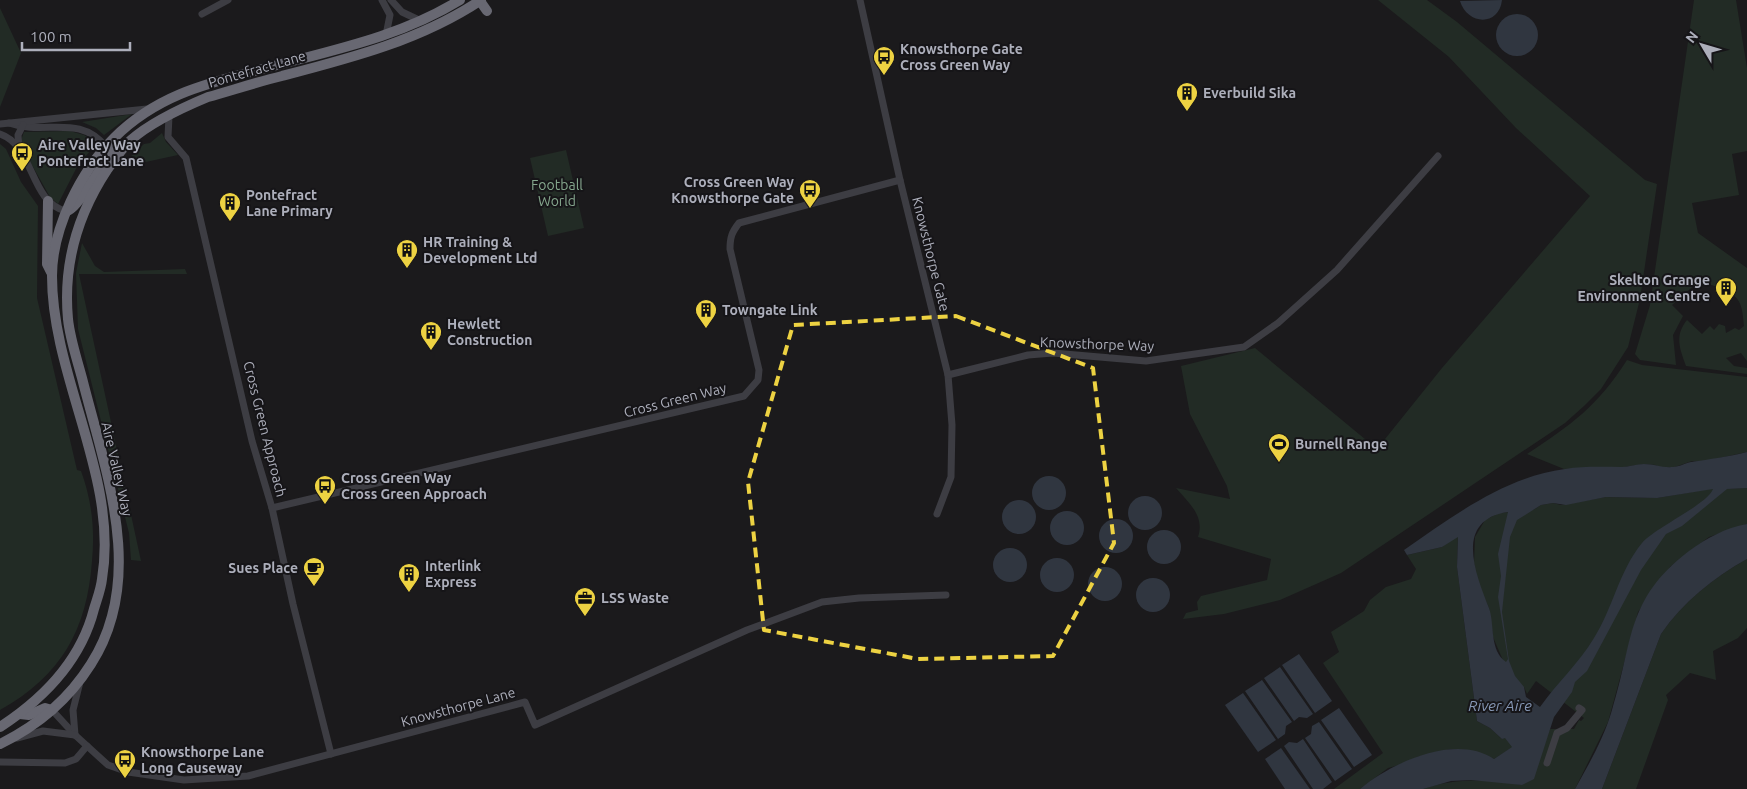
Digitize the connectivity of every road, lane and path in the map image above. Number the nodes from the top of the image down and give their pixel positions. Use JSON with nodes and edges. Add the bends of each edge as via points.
{"nodes":[{"id":1,"x":228,"y":0,"type":"edge"},
{"id":2,"x":382,"y":0,"type":"edge"},
{"id":3,"x":391,"y":0,"type":"edge"},
{"id":4,"x":460,"y":0,"type":"edge"},
{"id":5,"x":860,"y":0,"type":"edge"},
{"id":6,"x":480,"y":1,"type":"edge"},
{"id":7,"x":487,"y":11,"type":"dead end"},
{"id":8,"x":202,"y":14,"type":"dead end"},
{"id":9,"x":423,"y":21,"type":"junction"},
{"id":10,"x":386,"y":35,"type":"junction"},
{"id":11,"x":147,"y":109,"type":"junction"},
{"id":12,"x":169,"y":116,"type":"junction"},
{"id":13,"x":27,"y":120,"type":"junction"},
{"id":14,"x":8,"y":123,"type":"junction"},
{"id":15,"x":0,"y":124,"type":"edge"},
{"id":16,"x":21,"y":128,"type":"junction"},
{"id":17,"x":0,"y":134,"type":"edge"},
{"id":18,"x":19,"y":150,"type":"junction"},
{"id":19,"x":109,"y":156,"type":"junction"},
{"id":20,"x":1438,"y":156,"type":"dead end"},
{"id":21,"x":900,"y":180,"type":"junction"},
{"id":22,"x":48,"y":201,"type":"junction"},
{"id":23,"x":66,"y":211,"type":"junction"},
{"id":24,"x":81,"y":218,"type":"joint"},
{"id":25,"x":52,"y":273,"type":"junction"},
{"id":26,"x":948,"y":375,"type":"junction"},
{"id":27,"x":272,"y":508,"type":"junction"},
{"id":28,"x":937,"y":514,"type":"dead end"},
{"id":29,"x":946,"y":595,"type":"dead end"},
{"id":30,"x":81,"y":681,"type":"junction"},
{"id":31,"x":47,"y":689,"type":"junction"},
{"id":32,"x":1579,"y":708,"type":"dead end"},
{"id":33,"x":52,"y":710,"type":"junction"},
{"id":34,"x":20,"y":714,"type":"junction"},
{"id":35,"x":0,"y":727,"type":"edge"},
{"id":36,"x":75,"y":736,"type":"junction"},
{"id":37,"x":1,"y":743,"type":"edge"},
{"id":38,"x":87,"y":746,"type":"junction"},
{"id":39,"x":331,"y":754,"type":"junction"},
{"id":40,"x":0,"y":762,"type":"edge"},
{"id":41,"x":1547,"y":763,"type":"dead end"}],
"edges":[{"from":1,"to":8,"type":"street"},
{"from":2,"to":10,"type":"street","via":[[390,16]]},
{"from":3,"to":9,"type":"street","via":[[402,12]]},
{"from":4,"to":9,"type":"highway","name":"Pontefract Lane"},
{"from":5,"to":21,"type":"street","name":"Knowsthorpe Gate"},
{"from":6,"to":7,"type":"highway"},
{"from":6,"to":12,"type":"highway","name":"Pontefract Lane","via":[[416,35],[359,56],[208,97]]},
{"from":9,"to":10,"type":"highway","name":"Pontefract Lane"},
{"from":10,"to":11,"type":"highway","name":"Pontefract Lane","via":[[213,82]]},
{"from":11,"to":13,"type":"street","name":"Pontefract Lane"},
{"from":11,"to":19,"type":"highway","name":"Pontefract Lane"},
{"from":12,"to":19,"type":"highway","name":"Pontefract Lane","via":[[131,140],[122,142]]},
{"from":12,"to":27,"type":"street","name":"Cross Green Approach","via":[[168,137],[186,158],[252,441]]},
{"from":13,"to":14,"type":"street","name":"Pontefract Lane"},
{"from":13,"to":16,"type":"street"},
{"from":14,"to":15,"type":"street","name":"Pontefract Lane"},
{"from":14,"to":16,"type":"street"},
{"from":16,"to":18,"type":"street"},
{"from":16,"to":19,"type":"street","via":[[81,128],[98,137]]},
{"from":17,"to":18,"type":"street"},
{"from":18,"to":22,"type":"street"},
{"from":19,"to":23,"type":"highway","via":[[74,208]]},
{"from":19,"to":24,"type":"highway","name":"Pontefract Lane"},
{"from":20,"to":26,"type":"street","name":"Knowsthorpe Way","via":[[1337,270],[1278,323],[1244,347],[1146,361],[1078,354],[1028,355]]},
{"from":21,"to":26,"type":"street","name":"Knowsthorpe Gate"},
{"from":21,"to":27,"type":"street","name":"Cross Green Way","via":[[739,223],[733,230],[730,249],[759,370],[758,380],[744,396]]},
{"from":22,"to":23,"type":"street"},
{"from":22,"to":25,"type":"highway","via":[[47,264]]},
{"from":23,"to":25,"type":"highway","name":"Aire Valley Way"},
{"from":24,"to":30,"type":"highway","name":"Aire Valley Way","via":[[70,257],[68,320],[110,489],[120,561],[118,594],[109,631]]},
{"from":25,"to":31,"type":"highway","name":"Aire Valley Way","via":[[57,336],[98,491],[104,534],[102,579],[91,619],[81,646]]},
{"from":26,"to":28,"type":"street","name":"Knowsthorpe Gate","via":[[952,425],[951,477]]},
{"from":27,"to":39,"type":"street","name":"Cross Green Approach","via":[[301,640]]},
{"from":29,"to":39,"type":"street","name":"Knowsthorpe Lane","via":[[822,602],[746,630],[535,725],[525,702]]},
{"from":30,"to":33,"type":"highway","name":"Aire Valley Way"},
{"from":30,"to":36,"type":"street","via":[[73,710]]},
{"from":31,"to":33,"type":"highway","via":[[47,703]]},
{"from":31,"to":34,"type":"highway","name":"Aire Valley Way"},
{"from":32,"to":41,"type":"street","via":[[1582,710],[1567,728],[1557,732]]},
{"from":33,"to":34,"type":"highway","via":[[45,708],[29,715]]},
{"from":33,"to":36,"type":"street","name":"Knowsthorpe Lane"},
{"from":33,"to":37,"type":"highway","name":"Aire Valley Way"},
{"from":34,"to":35,"type":"highway"},
{"from":36,"to":37,"type":"street","via":[[43,731]]},
{"from":36,"to":38,"type":"street","name":"Knowsthorpe Lane"},
{"from":38,"to":39,"type":"street","name":"Knowsthorpe Lane","via":[[108,765],[128,772],[184,780],[248,776]]},
{"from":38,"to":40,"type":"street","via":[[76,759],[65,763]]}]}
